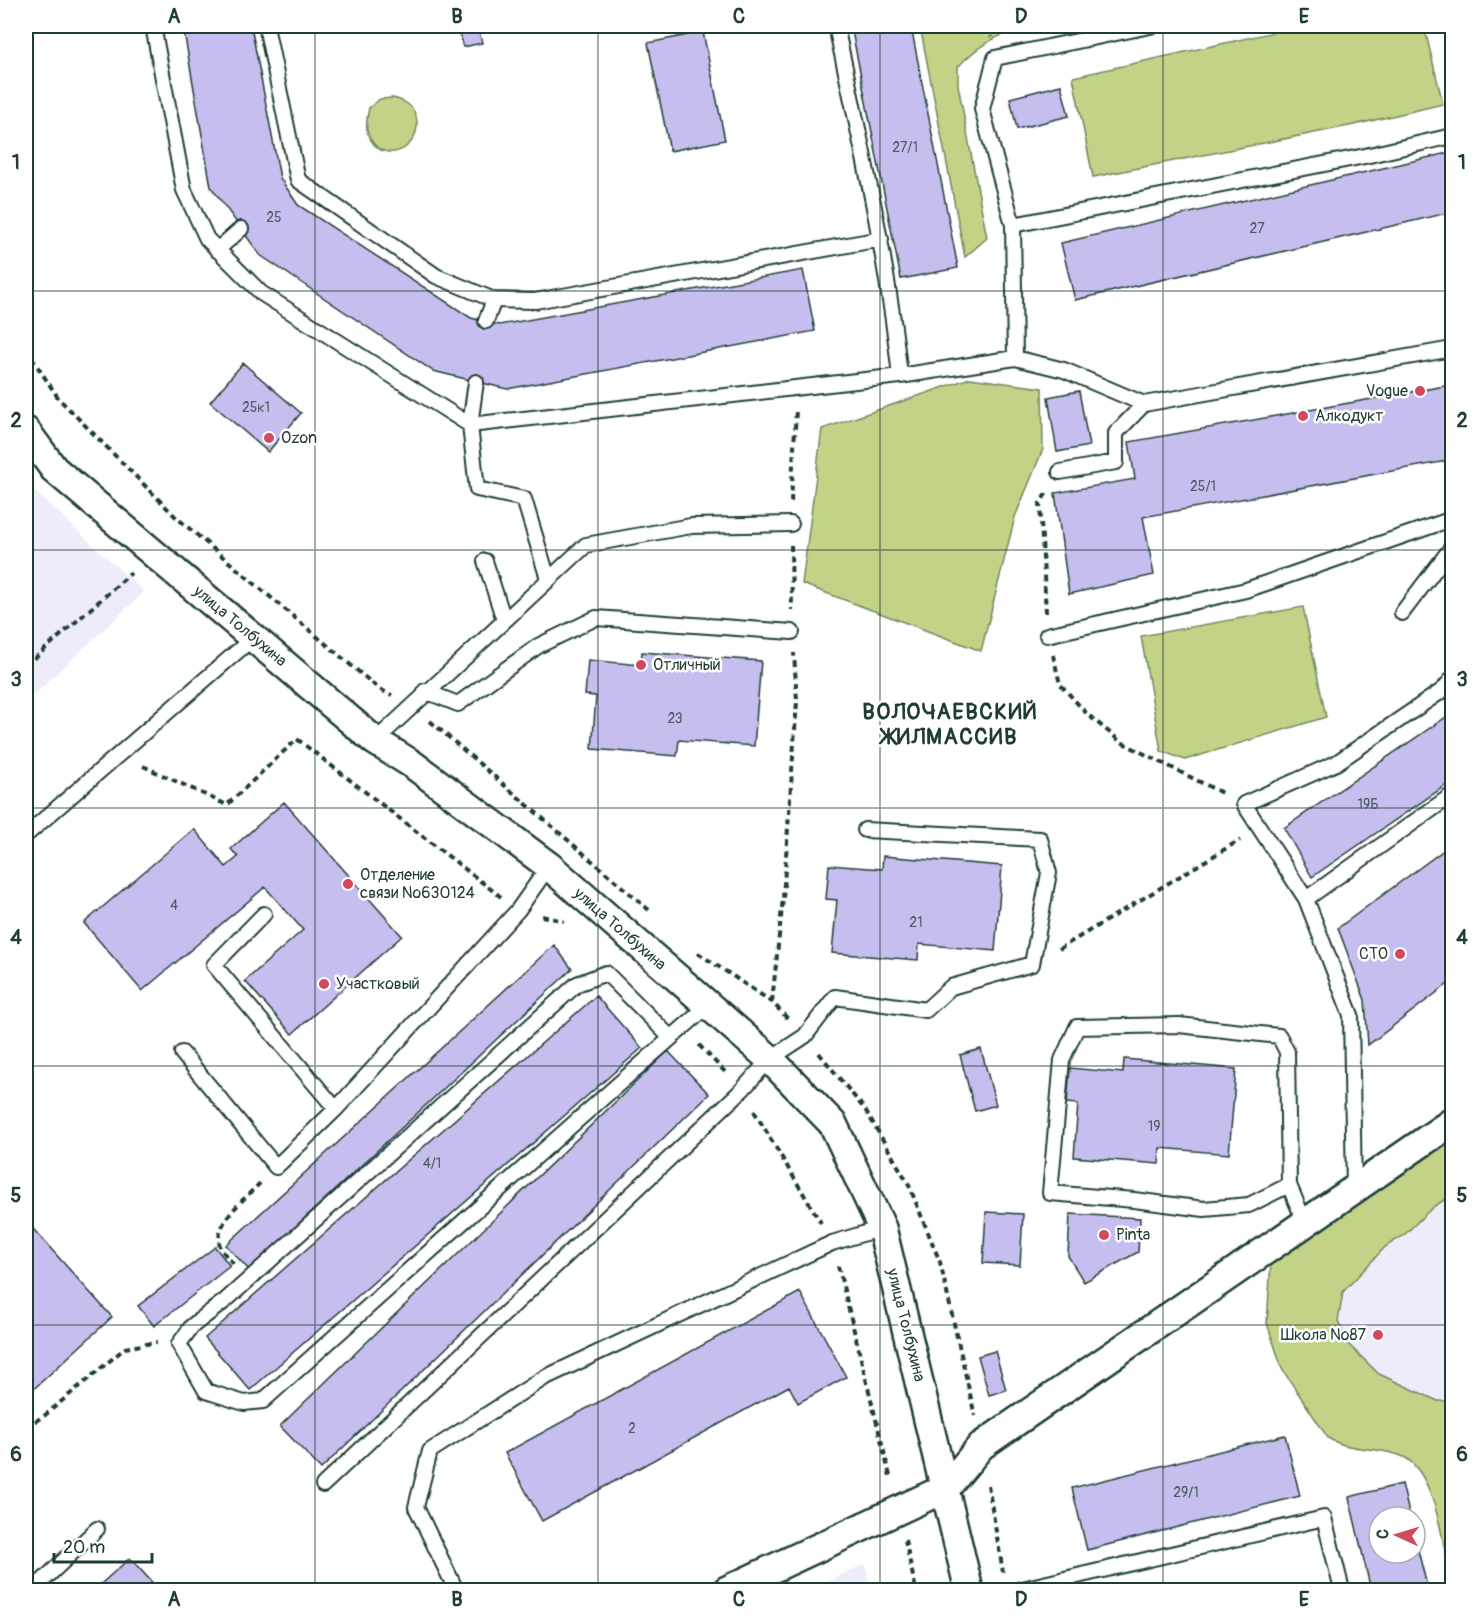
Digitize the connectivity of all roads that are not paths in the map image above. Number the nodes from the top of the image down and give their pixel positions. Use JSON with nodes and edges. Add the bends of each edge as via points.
{"nodes":[{"id":1,"x":153,"y":26,"type":"edge"},
{"id":2,"x":266,"y":26,"type":"edge"},
{"id":3,"x":836,"y":26,"type":"edge"},
{"id":4,"x":1150,"y":26,"type":"edge"},
{"id":5,"x":1452,"y":136,"type":"edge"},
{"id":6,"x":298,"y":180,"type":"junction"},
{"id":7,"x":288,"y":190,"type":"dead end"},
{"id":8,"x":1013,"y":225,"type":"junction"},
{"id":9,"x":241,"y":229,"type":"dead end"},
{"id":10,"x":881,"y":239,"type":"junction"},
{"id":11,"x":217,"y":250,"type":"junction"},
{"id":12,"x":494,"y":300,"type":"junction"},
{"id":13,"x":486,"y":321,"type":"dead end"},
{"id":14,"x":1452,"y":349,"type":"edge"},
{"id":15,"x":1015,"y":358,"type":"junction"},
{"id":16,"x":900,"y":376,"type":"junction"},
{"id":17,"x":476,"y":382,"type":"dead end"},
{"id":18,"x":1144,"y":405,"type":"junction"},
{"id":19,"x":470,"y":425,"type":"junction"},
{"id":20,"x":26,"y":431,"type":"edge"},
{"id":21,"x":1060,"y":472,"type":"road end"},
{"id":22,"x":1452,"y":519,"type":"edge"},
{"id":23,"x":790,"y":524,"type":"road end"},
{"id":24,"x":1452,"y":547,"type":"edge"},
{"id":25,"x":485,"y":561,"type":"dead end"},
{"id":26,"x":548,"y":579,"type":"junction"},
{"id":27,"x":1402,"y":613,"type":"dead end"},
{"id":28,"x":504,"y":620,"type":"junction"},
{"id":29,"x":792,"y":632,"type":"road end"},
{"id":30,"x":1047,"y":635,"type":"road end"},
{"id":31,"x":254,"y":637,"type":"junction"},
{"id":32,"x":1452,"y":679,"type":"edge"},
{"id":33,"x":425,"y":692,"type":"junction"},
{"id":34,"x":375,"y":741,"type":"junction"},
{"id":35,"x":1452,"y":795,"type":"edge"},
{"id":36,"x":865,"y":830,"type":"dead end"},
{"id":37,"x":26,"y":834,"type":"edge"},
{"id":38,"x":549,"y":866,"type":"junction"},
{"id":39,"x":1306,"y":899,"type":"junction"},
{"id":40,"x":264,"y":914,"type":"dead end"},
{"id":41,"x":709,"y":1005,"type":"junction"},
{"id":42,"x":671,"y":1038,"type":"junction"},
{"id":43,"x":182,"y":1053,"type":"dead end"},
{"id":44,"x":770,"y":1059,"type":"junction"},
{"id":45,"x":336,"y":1109,"type":"junction"},
{"id":46,"x":1452,"y":1122,"type":"edge"},
{"id":47,"x":1289,"y":1185,"type":"junction"},
{"id":48,"x":1354,"y":1190,"type":"junction"},
{"id":49,"x":1305,"y":1223,"type":"junction"},
{"id":50,"x":882,"y":1228,"type":"junction"},
{"id":51,"x":322,"y":1485,"type":"dead end"},
{"id":52,"x":946,"y":1488,"type":"junction"},
{"id":53,"x":98,"y":1529,"type":"dead end"},
{"id":54,"x":33,"y":1590,"type":"edge"},
{"id":55,"x":456,"y":1590,"type":"edge"},
{"id":56,"x":727,"y":1590,"type":"edge"},
{"id":57,"x":969,"y":1590,"type":"edge"},
{"id":58,"x":1018,"y":1590,"type":"edge"},
{"id":59,"x":1342,"y":1590,"type":"edge"}],
"edges":[{"from":1,"to":11,"type":"lane","via":[[183,190],[207,239]]},
{"from":2,"to":6,"type":"lane"},
{"from":3,"to":10,"type":"lane"},
{"from":4,"to":8,"type":"lane","via":[[996,58],[982,109]]},
{"from":5,"to":8,"type":"lane"},
{"from":6,"to":7,"type":"lane"},
{"from":6,"to":12,"type":"lane","via":[[436,276]]},
{"from":8,"to":15,"type":"lane"},
{"from":9,"to":11,"type":"lane"},
{"from":10,"to":12,"type":"lane","via":[[535,301]]},
{"from":10,"to":16,"type":"lane"},
{"from":11,"to":19,"type":"lane","via":[[261,293]]},
{"from":12,"to":13,"type":"lane"},
{"from":14,"to":18,"type":"lane"},
{"from":15,"to":16,"type":"lane"},
{"from":15,"to":18,"type":"lane","via":[[1064,370]]},
{"from":16,"to":19,"type":"lane"},
{"from":17,"to":19,"type":"lane"},
{"from":18,"to":21,"type":"lane","via":[[1116,433],[1116,462]]},
{"from":19,"to":26,"type":"lane","via":[[477,489],[524,499]]},
{"from":20,"to":31,"type":"street","name":"улица Толбухина","via":[[54,469]]},
{"from":22,"to":30,"type":"lane","via":[[1246,590]]},
{"from":23,"to":26,"type":"lane","via":[[691,526],[586,545]]},
{"from":24,"to":27,"type":"lane"},
{"from":25,"to":28,"type":"lane"},
{"from":26,"to":28,"type":"lane"},
{"from":28,"to":33,"type":"lane"},
{"from":29,"to":33,"type":"lane","via":[[596,618],[538,646],[458,704]]},
{"from":31,"to":34,"type":"street","name":"улица Толбухина"},
{"from":31,"to":37,"type":"lane"},
{"from":32,"to":39,"type":"lane","via":[[1443,690],[1336,763],[1244,804]]},
{"from":33,"to":34,"type":"lane"},
{"from":34,"to":38,"type":"street","name":"улица Толбухина"},
{"from":35,"to":39,"type":"lane"},
{"from":36,"to":44,"type":"lane","via":[[1040,839],[1049,873],[1032,964],[951,987],[926,1010],[835,997],[806,1036]]},
{"from":38,"to":41,"type":"street","name":"улица Толбухина"},
{"from":38,"to":45,"type":"lane","via":[[518,910]]},
{"from":39,"to":48,"type":"lane","via":[[1351,1015]]},
{"from":40,"to":45,"type":"lane","via":[[214,964]]},
{"from":41,"to":42,"type":"lane"},
{"from":41,"to":44,"type":"street","name":"улица Толбухина"},
{"from":42,"to":42,"type":"lane","via":[[263,1401],[244,1403],[206,1391],[179,1344],[192,1326],[577,984],[606,974]]},
{"from":43,"to":45,"type":"lane","via":[[276,1167]]},
{"from":44,"to":50,"type":"street","name":"улица Толбухина","via":[[832,1124]]},
{"from":44,"to":51,"type":"lane","via":[[742,1090]]},
{"from":46,"to":48,"type":"street"},
{"from":47,"to":47,"type":"lane","via":[[1287,1052],[1279,1036],[1179,1025],[1077,1027],[1062,1060],[1050,1193],[1204,1209],[1249,1205]]},
{"from":47,"to":49,"type":"lane"},
{"from":48,"to":49,"type":"street"},
{"from":49,"to":52,"type":"street","via":[[981,1446]]},
{"from":50,"to":52,"type":"street","name":"улица Толбухина"},
{"from":50,"to":55,"type":"lane","via":[[832,1243],[544,1378],[430,1451],[416,1507]]},
{"from":52,"to":56,"type":"street"},
{"from":52,"to":57,"type":"street","name":"улица Толбухина"},
{"from":53,"to":54,"type":"lane"},
{"from":58,"to":59,"type":"lane","via":[[1324,1518]]}]}
